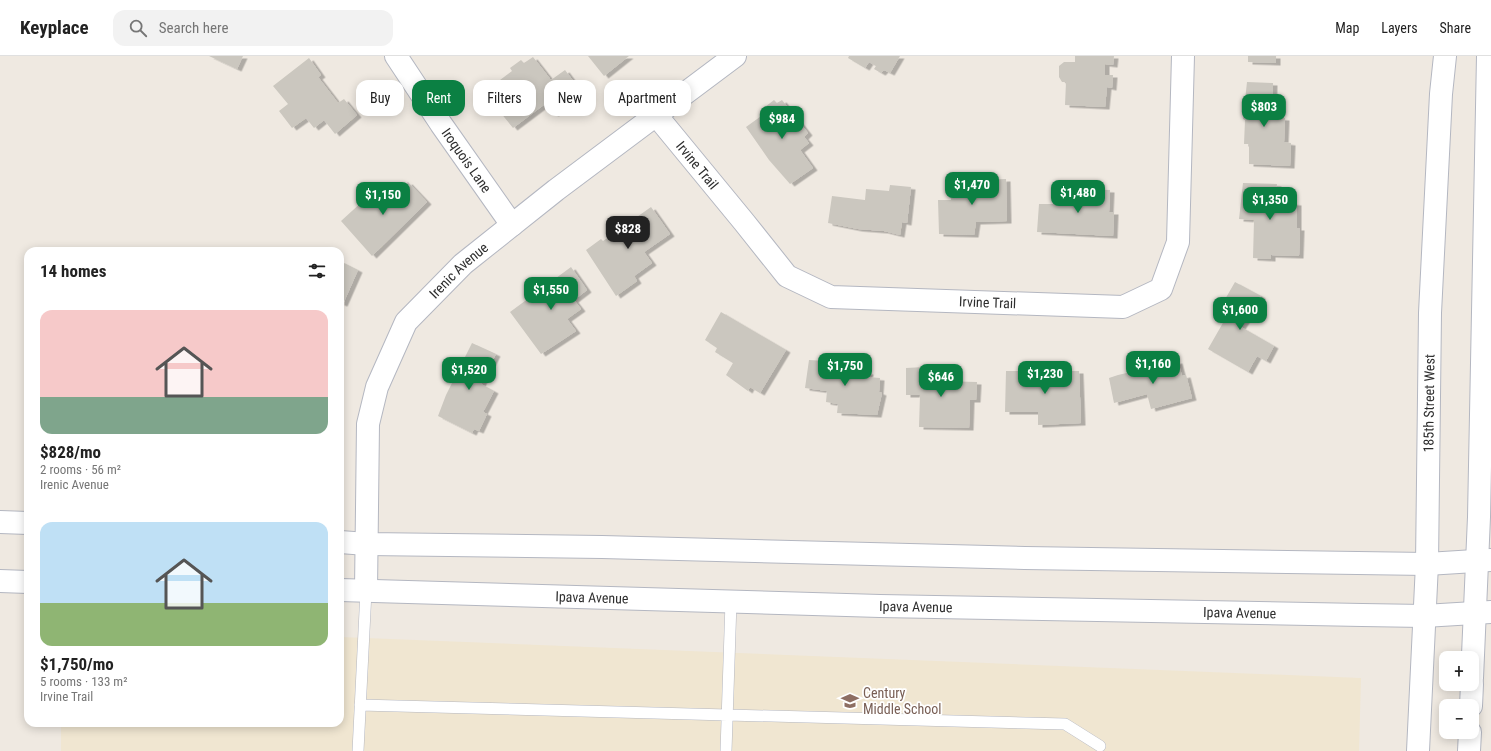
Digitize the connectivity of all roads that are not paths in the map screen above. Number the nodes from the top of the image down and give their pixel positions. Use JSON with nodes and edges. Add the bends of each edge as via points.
{"nodes":[{"id":1,"x":396,"y":56,"type":"edge"},
{"id":2,"x":735,"y":56,"type":"edge"},
{"id":3,"x":1183,"y":56,"type":"edge"},
{"id":4,"x":1445,"y":56,"type":"edge"},
{"id":5,"x":1488,"y":56,"type":"edge"},
{"id":6,"x":691,"y":89,"type":"edge"},
{"id":7,"x":655,"y":116,"type":"edge"},
{"id":8,"x":657,"y":116,"type":"edge"},
{"id":9,"x":512,"y":225,"type":"junction"},
{"id":10,"x":0,"y":522,"type":"edge"},
{"id":11,"x":24,"y":523,"type":"edge"},
{"id":12,"x":344,"y":542,"type":"edge"},
{"id":13,"x":367,"y":544,"type":"junction"},
{"id":14,"x":1484,"y":560,"type":"edge"},
{"id":15,"x":1427,"y":564,"type":"junction"},
{"id":16,"x":0,"y":581,"type":"edge"},
{"id":17,"x":24,"y":582,"type":"edge"},
{"id":18,"x":344,"y":590,"type":"edge"},
{"id":19,"x":366,"y":591,"type":"junction"},
{"id":20,"x":731,"y":602,"type":"junction"},
{"id":21,"x":1483,"y":612,"type":"edge"},
{"id":22,"x":1424,"y":616,"type":"junction"},
{"id":23,"x":1476,"y":651,"type":"edge"},
{"id":24,"x":360,"y":705,"type":"junction"},
{"id":25,"x":727,"y":714,"type":"junction"},
{"id":26,"x":1470,"y":739,"type":"edge"},
{"id":27,"x":1100,"y":746,"type":"dead end"},
{"id":28,"x":358,"y":751,"type":"edge"},
{"id":29,"x":726,"y":751,"type":"edge"},
{"id":30,"x":1418,"y":751,"type":"edge"},
{"id":31,"x":1469,"y":751,"type":"edge"}],
"edges":[{"from":1,"to":9,"type":"street","name":"Iroquois Lane"},
{"from":2,"to":6,"type":"street","name":"Irenic Avenue"},
{"from":3,"to":8,"type":"street","name":"Irvine Trail","via":[[1178,242],[1161,289],[1123,307],[831,297],[787,276]]},
{"from":4,"to":15,"type":"street","name":"185th Street West","via":[[1430,314]]},
{"from":5,"to":14,"type":"street"},
{"from":7,"to":9,"type":"street","name":"Irenic Avenue"},
{"from":9,"to":13,"type":"street","name":"Irenic Avenue","via":[[463,264],[406,322],[377,387],[368,424]]},
{"from":10,"to":11,"type":"street"},
{"from":12,"to":13,"type":"street"},
{"from":13,"to":15,"type":"street"},
{"from":13,"to":19,"type":"street","name":"Irenic Avenue"},
{"from":14,"to":15,"type":"street"},
{"from":14,"to":21,"type":"street"},
{"from":15,"to":22,"type":"street","name":"185th Street West"},
{"from":16,"to":17,"type":"street"},
{"from":18,"to":19,"type":"street","name":"Ipava Avenue"},
{"from":19,"to":20,"type":"street","name":"Ipava Avenue"},
{"from":19,"to":24,"type":"lane"},
{"from":20,"to":22,"type":"street","name":"Ipava Avenue"},
{"from":20,"to":25,"type":"lane"},
{"from":21,"to":22,"type":"street","name":"Ipava Avenue"},
{"from":21,"to":23,"type":"street"},
{"from":22,"to":30,"type":"street","name":"185th Street West"},
{"from":24,"to":25,"type":"lane"},
{"from":24,"to":28,"type":"lane"},
{"from":25,"to":27,"type":"lane","via":[[1065,724]]},
{"from":25,"to":29,"type":"lane"},
{"from":26,"to":31,"type":"street"}]}
